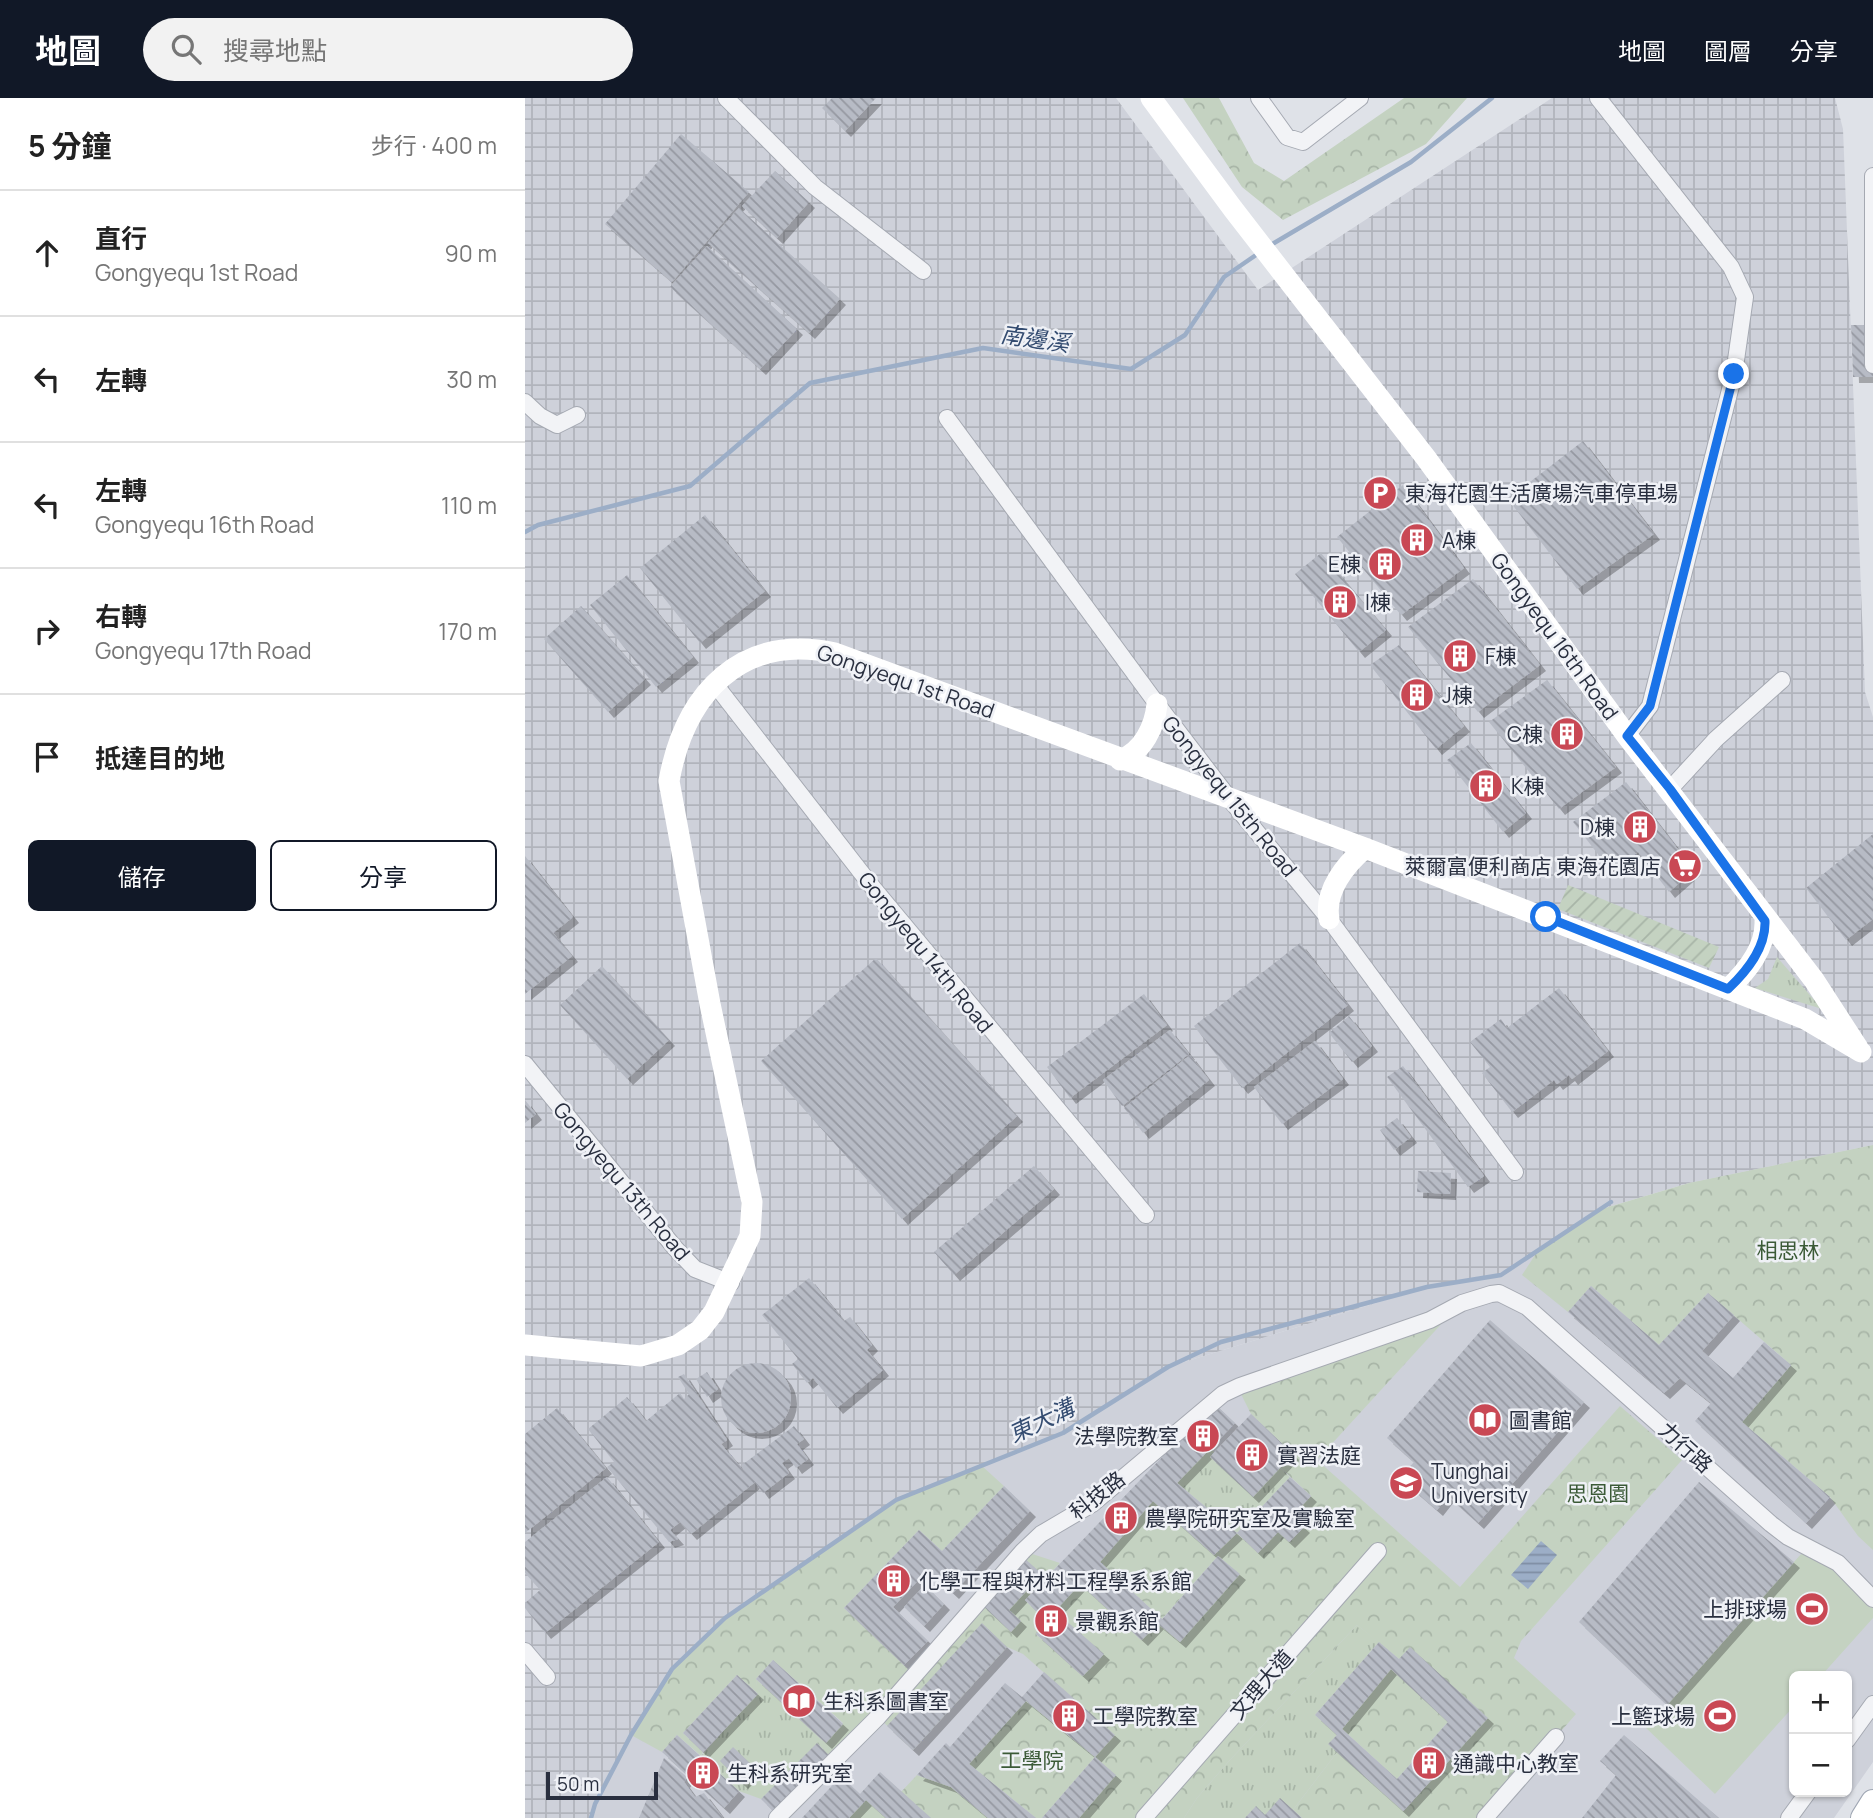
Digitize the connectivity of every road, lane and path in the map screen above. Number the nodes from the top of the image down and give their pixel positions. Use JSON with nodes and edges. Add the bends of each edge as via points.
{"nodes":[{"id":1,"x":726,"y":98,"type":"edge"},
{"id":2,"x":1151,"y":98,"type":"edge"},
{"id":3,"x":1259,"y":98,"type":"edge"},
{"id":4,"x":1360,"y":98,"type":"edge"},
{"id":5,"x":1598,"y":98,"type":"edge"},
{"id":6,"x":1873,"y":176,"type":"edge"},
{"id":7,"x":923,"y":271,"type":"dead end"},
{"id":8,"x":1873,"y":365,"type":"edge"},
{"id":9,"x":525,"y":402,"type":"edge"},
{"id":10,"x":577,"y":415,"type":"dead end"},
{"id":11,"x":947,"y":418,"type":"dead end"},
{"id":12,"x":1782,"y":680,"type":"dead end"},
{"id":13,"x":714,"y":683,"type":"junction"},
{"id":14,"x":1157,"y":704,"type":"junction"},
{"id":15,"x":1627,"y":736,"type":"junction"},
{"id":16,"x":1120,"y":760,"type":"junction"},
{"id":17,"x":1670,"y":789,"type":"junction"},
{"id":18,"x":1232,"y":802,"type":"junction"},
{"id":19,"x":1365,"y":848,"type":"junction"},
{"id":20,"x":1329,"y":919,"type":"junction"},
{"id":21,"x":1765,"y":921,"type":"junction"},
{"id":22,"x":1728,"y":989,"type":"junction"},
{"id":23,"x":1867,"y":1056,"type":"edge"},
{"id":24,"x":525,"y":1064,"type":"edge"},
{"id":25,"x":1515,"y":1172,"type":"dead end"},
{"id":26,"x":1146,"y":1215,"type":"dead end"},
{"id":27,"x":731,"y":1283,"type":"junction"},
{"id":28,"x":1499,"y":1293,"type":"joint"},
{"id":29,"x":525,"y":1346,"type":"edge"},
{"id":30,"x":1378,"y":1551,"type":"dead end"},
{"id":31,"x":1873,"y":1599,"type":"edge"},
{"id":32,"x":525,"y":1651,"type":"edge"},
{"id":33,"x":547,"y":1677,"type":"dead end"},
{"id":34,"x":1873,"y":1704,"type":"edge"},
{"id":35,"x":1851,"y":1734,"type":"edge"},
{"id":36,"x":1556,"y":1737,"type":"dead end"},
{"id":37,"x":1804,"y":1797,"type":"edge"},
{"id":38,"x":1873,"y":1802,"type":"edge"},
{"id":39,"x":776,"y":1818,"type":"edge"},
{"id":40,"x":1144,"y":1818,"type":"edge"},
{"id":41,"x":1485,"y":1818,"type":"edge"},
{"id":42,"x":1789,"y":1818,"type":"edge"},
{"id":43,"x":1863,"y":1818,"type":"edge"}],
"edges":[{"from":1,"to":7,"type":"street","via":[[815,187]]},
{"from":2,"to":15,"type":"street","name":"Gongyequ 16th Road","via":[[1426,457]]},
{"from":3,"to":4,"type":"street","via":[[1287,137],[1303,142]]},
{"from":5,"to":15,"type":"street","via":[[1731,267],[1745,297],[1734,374],[1650,706]]},
{"from":6,"to":8,"type":"street"},
{"from":9,"to":10,"type":"street","via":[[557,425]]},
{"from":11,"to":14,"type":"street","name":"Gongyequ 15th Road"},
{"from":12,"to":17,"type":"street"},
{"from":13,"to":16,"type":"street","name":"Gongyequ 1st Road","via":[[761,655],[808,647]]},
{"from":13,"to":26,"type":"street","name":"Gongyequ 14th Road","via":[[874,890]]},
{"from":13,"to":27,"type":"street","name":"Gongyequ 1st Road","via":[[686,724],[669,781],[752,1202],[750,1236]]},
{"from":14,"to":16,"type":"street","via":[[1148,734],[1135,751]]},
{"from":14,"to":18,"type":"street","name":"Gongyequ 15th Road"},
{"from":15,"to":17,"type":"street","name":"Gongyequ 16th Road"},
{"from":16,"to":18,"type":"street","name":"Gongyequ 1st Road"},
{"from":17,"to":21,"type":"street","name":"Gongyequ 16th Road"},
{"from":18,"to":19,"type":"street","name":"Gongyequ 1st Road"},
{"from":18,"to":20,"type":"street","name":"Gongyequ 15th Road"},
{"from":19,"to":20,"type":"street","via":[[1347,864],[1333,890]]},
{"from":19,"to":22,"type":"street","name":"Gongyequ 1st Road"},
{"from":20,"to":25,"type":"street","name":"Gongyequ 15th Road"},
{"from":21,"to":22,"type":"street","via":[[1764,938],[1750,966]]},
{"from":21,"to":23,"type":"street","name":"Gongyequ 16th Road","via":[[1814,979]]},
{"from":22,"to":23,"type":"street","name":"Gongyequ 1st Road","via":[[1805,1019]]},
{"from":24,"to":27,"type":"street","name":"Gongyequ 13th Road","via":[[675,1248],[695,1269]]},
{"from":27,"to":29,"type":"street","name":"Gongyequ 1st Road","via":[[700,1330],[660,1352],[641,1356]]},
{"from":28,"to":31,"type":"street","name":"力行路","via":[[1527,1307],[1771,1524],[1838,1563]]},
{"from":28,"to":39,"type":"street","name":"科技路","via":[[1240,1386],[1196,1415],[1092,1504],[1041,1534],[1023,1551],[878,1717]]},
{"from":30,"to":40,"type":"street","name":"文理大道"},
{"from":32,"to":33,"type":"street"},
{"from":34,"to":35,"type":"street"},
{"from":36,"to":41,"type":"street"},
{"from":37,"to":42,"type":"street"},
{"from":38,"to":43,"type":"main road"}]}
